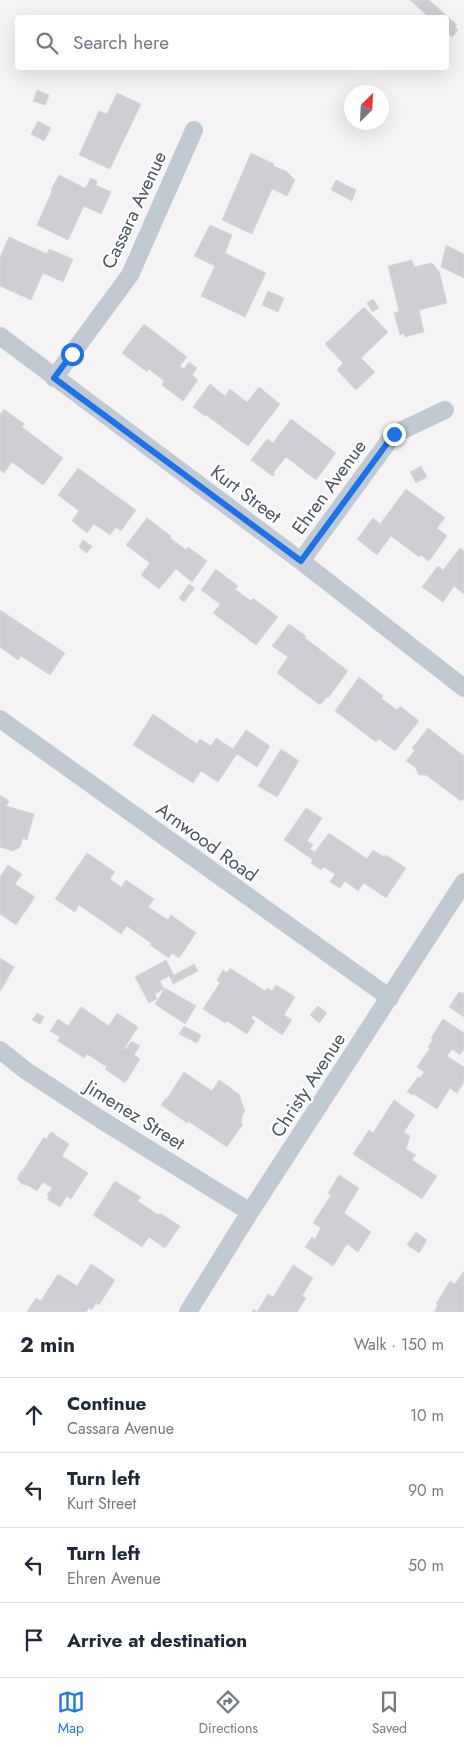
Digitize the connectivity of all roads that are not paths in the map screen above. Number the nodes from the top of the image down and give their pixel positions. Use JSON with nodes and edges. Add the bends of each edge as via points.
{"nodes":[{"id":1,"x":194,"y":130,"type":"dead end"},
{"id":2,"x":0,"y":336,"type":"edge"},
{"id":3,"x":54,"y":378,"type":"junction"},
{"id":4,"x":445,"y":410,"type":"dead end"},
{"id":5,"x":301,"y":561,"type":"junction"},
{"id":6,"x":464,"y":688,"type":"edge"},
{"id":7,"x":0,"y":719,"type":"edge"},
{"id":8,"x":464,"y":882,"type":"edge"},
{"id":9,"x":390,"y":998,"type":"junction"},
{"id":10,"x":0,"y":1050,"type":"edge"},
{"id":11,"x":250,"y":1212,"type":"junction"},
{"id":12,"x":188,"y":1312,"type":"edge"}],
"edges":[{"from":1,"to":3,"type":"street","name":"Cassara Avenue","via":[[130,276]]},
{"from":2,"to":3,"type":"street","name":"Kurt Street"},
{"from":3,"to":5,"type":"street","name":"Kurt Street"},
{"from":4,"to":5,"type":"street","name":"Ehren Avenue","via":[[394,434]]},
{"from":5,"to":6,"type":"street","name":"Kurt Street"},
{"from":7,"to":9,"type":"street","name":"Arnwood Road"},
{"from":8,"to":9,"type":"street","name":"Christy Avenue"},
{"from":9,"to":11,"type":"street","name":"Christy Avenue"},
{"from":10,"to":11,"type":"street","name":"Jimenez Street","via":[[100,1119]]},
{"from":11,"to":12,"type":"street","name":"Christy Avenue"}]}
